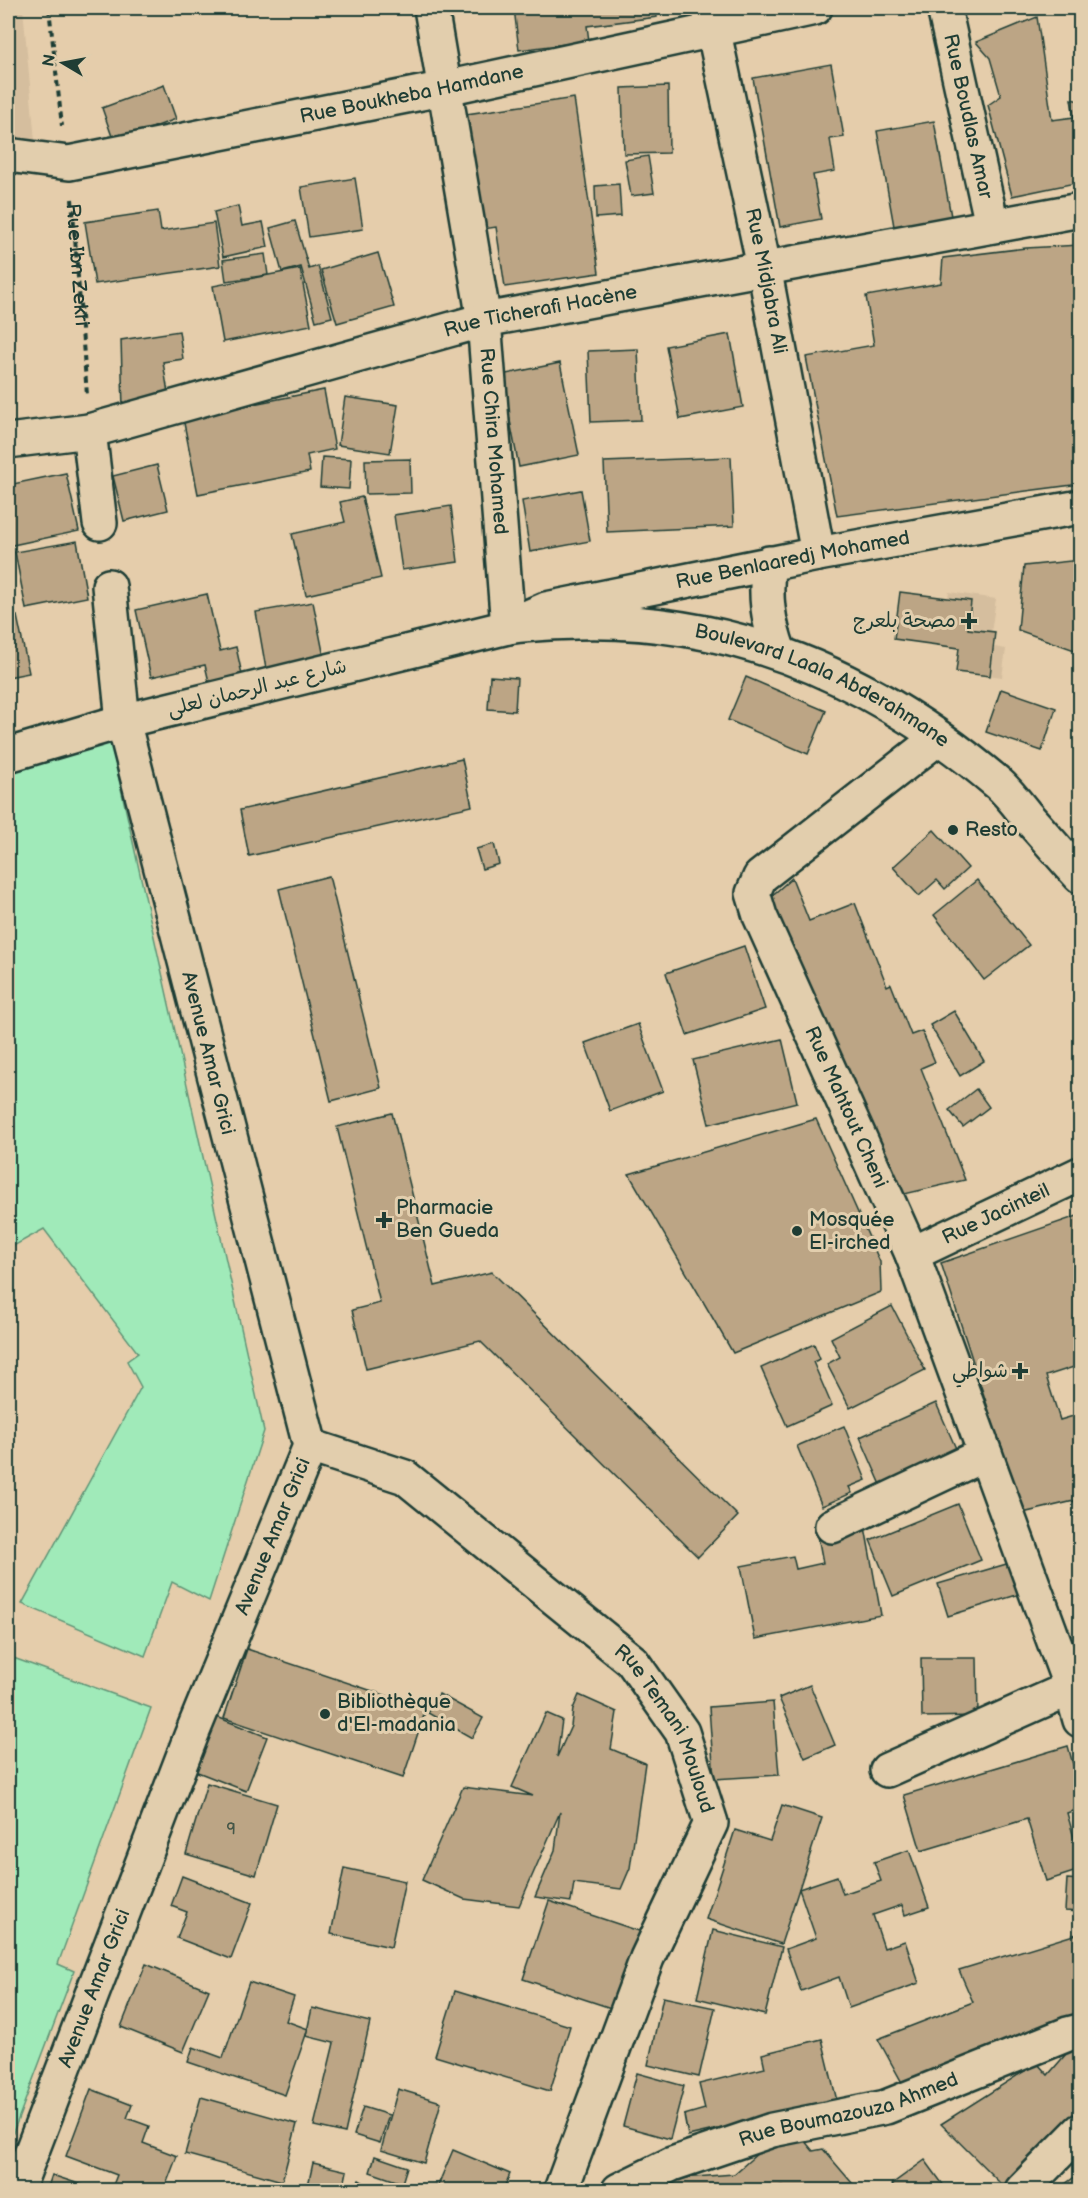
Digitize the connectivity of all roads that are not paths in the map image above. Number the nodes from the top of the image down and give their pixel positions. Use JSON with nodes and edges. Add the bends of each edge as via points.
{"nodes":[{"id":1,"x":431,"y":8,"type":"edge"},
{"id":2,"x":815,"y":8,"type":"edge"},
{"id":3,"x":944,"y":8,"type":"edge"},
{"id":4,"x":711,"y":19,"type":"edge"},
{"id":5,"x":446,"y":88,"type":"junction"},
{"id":6,"x":8,"y":155,"type":"edge"},
{"id":7,"x":1080,"y":210,"type":"edge"},
{"id":8,"x":992,"y":225,"type":"junction"},
{"id":9,"x":764,"y":267,"type":"junction"},
{"id":10,"x":484,"y":320,"type":"junction"},
{"id":11,"x":89,"y":431,"type":"junction"},
{"id":12,"x":8,"y":441,"type":"edge"},
{"id":13,"x":1080,"y":507,"type":"edge"},
{"id":14,"x":100,"y":523,"type":"dead end"},
{"id":15,"x":818,"y":554,"type":"junction"},
{"id":16,"x":769,"y":563,"type":"junction"},
{"id":17,"x":110,"y":586,"type":"dead end"},
{"id":18,"x":508,"y":627,"type":"junction"},
{"id":19,"x":779,"y":652,"type":"junction"},
{"id":20,"x":123,"y":721,"type":"junction"},
{"id":21,"x":938,"y":738,"type":"junction"},
{"id":22,"x":8,"y":754,"type":"edge"},
{"id":23,"x":1080,"y":876,"type":"edge"},
{"id":24,"x":1080,"y":1174,"type":"edge"},
{"id":25,"x":912,"y":1254,"type":"junction"},
{"id":26,"x":310,"y":1446,"type":"junction"},
{"id":27,"x":985,"y":1454,"type":"junction"},
{"id":28,"x":832,"y":1526,"type":"dead end"},
{"id":29,"x":1076,"y":1686,"type":"edge"},
{"id":30,"x":1080,"y":1720,"type":"edge"},
{"id":31,"x":887,"y":1770,"type":"dead end"},
{"id":32,"x":1080,"y":2031,"type":"edge"},
{"id":33,"x":1080,"y":2131,"type":"edge"},
{"id":34,"x":17,"y":2190,"type":"edge"},
{"id":35,"x":561,"y":2190,"type":"edge"},
{"id":36,"x":619,"y":2190,"type":"edge"},
{"id":37,"x":1023,"y":2190,"type":"edge"}],
"edges":[{"from":1,"to":5,"type":"street","name":"Rue Chira Mohamed"},
{"from":2,"to":4,"type":"street","name":"Rue Boukheba Hamdane"},
{"from":3,"to":8,"type":"street","name":"Rue Boudlas Amar"},
{"from":4,"to":5,"type":"street","name":"Rue Boukheba Hamdane"},
{"from":4,"to":9,"type":"street","name":"Rue Midjabra Ali"},
{"from":5,"to":6,"type":"street","name":"Rue Boukheba Hamdane","via":[[69,163]]},
{"from":5,"to":10,"type":"street","name":"Rue Chira Mohamed"},
{"from":7,"to":8,"type":"street","name":"Rue Ticherafi Hacène"},
{"from":8,"to":9,"type":"street","name":"Rue Ticherafi Hacène"},
{"from":9,"to":10,"type":"street","name":"Rue Ticherafi Hacène"},
{"from":9,"to":15,"type":"street","name":"Rue Midjabra Ali"},
{"from":10,"to":11,"type":"street","name":"Rue Ticherafi Hacène"},
{"from":10,"to":18,"type":"street","name":"Rue Chira Mohamed"},
{"from":11,"to":12,"type":"street","name":"Rue Ticherafi Hacène"},
{"from":11,"to":14,"type":"street"},
{"from":13,"to":15,"type":"street","name":"Rue Benlaaredj Mohamed"},
{"from":15,"to":16,"type":"street","name":"Rue Benlaaredj Mohamed"},
{"from":16,"to":18,"type":"street","name":"Rue Benlaaredj Mohamed","via":[[546,609]]},
{"from":16,"to":19,"type":"street","via":[[767,609]]},
{"from":17,"to":20,"type":"street","name":"Avenue Amar Grici"},
{"from":18,"to":19,"type":"street","name":"Boulevard Laala Abderahmane","via":[[537,622],[605,621],[664,625]]},
{"from":18,"to":20,"type":"street","name":"شارع عبد الرحمان لعلى"},
{"from":19,"to":21,"type":"street","name":"Boulevard Laala Abderahmane","via":[[863,688]]},
{"from":20,"to":22,"type":"street","name":"شارع عبد الرحمان لعلى"},
{"from":20,"to":26,"type":"street","name":"Avenue Amar Grici"},
{"from":21,"to":23,"type":"street","name":"Boulevard Laala Abderahmane","via":[[1001,786]]},
{"from":21,"to":25,"type":"street","name":"Rue Mahtout Cheni","via":[[760,878],[753,893]]},
{"from":24,"to":25,"type":"street","name":"Rue Jacinteil"},
{"from":25,"to":27,"type":"street","name":"Rue Mahtout Cheni"},
{"from":26,"to":34,"type":"street","name":"Avenue Amar Grici","via":[[191,1736]]},
{"from":26,"to":35,"type":"street","name":"Rue Temani Mouloud","via":[[405,1477],[632,1661],[682,1732],[711,1823],[647,1958]]},
{"from":27,"to":28,"type":"street"},
{"from":27,"to":29,"type":"street","name":"Rue Mahtout Cheni"},
{"from":29,"to":30,"type":"street","name":"Rue Mahtout Cheni"},
{"from":29,"to":31,"type":"street"},
{"from":32,"to":36,"type":"street","name":"Rue Boumazouza Ahmed","via":[[886,2107],[772,2130],[672,2164]]},
{"from":33,"to":37,"type":"street"}]}
